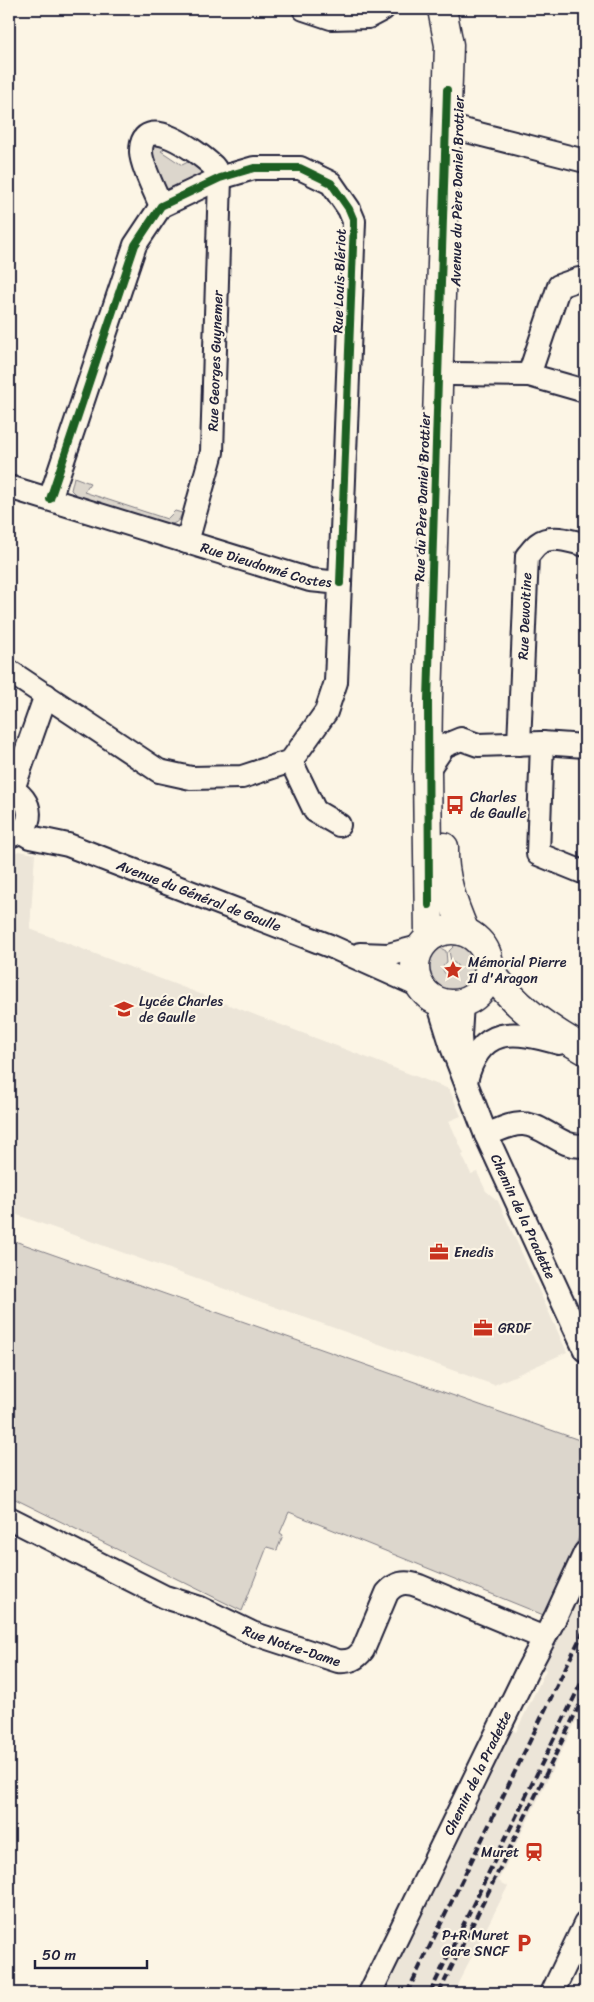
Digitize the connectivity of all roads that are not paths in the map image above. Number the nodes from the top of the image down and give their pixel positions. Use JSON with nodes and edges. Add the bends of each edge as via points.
{"nodes":[{"id":1,"x":304,"y":9,"type":"edge"},
{"id":2,"x":383,"y":9,"type":"edge"},
{"id":3,"x":442,"y":9,"type":"edge"},
{"id":4,"x":454,"y":9,"type":"edge"},
{"id":5,"x":459,"y":129,"type":"junction"},
{"id":6,"x":585,"y":161,"type":"edge"},
{"id":7,"x":220,"y":178,"type":"junction"},
{"id":8,"x":161,"y":206,"type":"junction"},
{"id":9,"x":585,"y":280,"type":"edge"},
{"id":10,"x":452,"y":374,"type":"junction"},
{"id":11,"x":529,"y":375,"type":"junction"},
{"id":12,"x":585,"y":392,"type":"edge"},
{"id":13,"x":9,"y":487,"type":"edge"},
{"id":14,"x":50,"y":499,"type":"junction"},
{"id":15,"x":187,"y":542,"type":"junction"},
{"id":16,"x":585,"y":545,"type":"edge"},
{"id":17,"x":340,"y":583,"type":"junction"},
{"id":18,"x":9,"y":671,"type":"edge"},
{"id":19,"x":46,"y":696,"type":"junction"},
{"id":20,"x":542,"y":743,"type":"junction"},
{"id":21,"x":519,"y":744,"type":"junction"},
{"id":22,"x":585,"y":746,"type":"edge"},
{"id":23,"x":450,"y":749,"type":"junction"},
{"id":24,"x":290,"y":761,"type":"junction"},
{"id":25,"x":11,"y":789,"type":"edge"},
{"id":26,"x":29,"y":809,"type":"junction"},
{"id":27,"x":339,"y":825,"type":"dead end"},
{"id":28,"x":14,"y":834,"type":"edge"},
{"id":29,"x":68,"y":845,"type":"junction"},
{"id":30,"x":585,"y":873,"type":"edge"},
{"id":31,"x":465,"y":932,"type":"junction"},
{"id":32,"x":424,"y":942,"type":"junction"},
{"id":33,"x":330,"y":946,"type":"junction"},
{"id":34,"x":489,"y":969,"type":"junction"},
{"id":35,"x":447,"y":997,"type":"junction"},
{"id":36,"x":559,"y":1043,"type":"junction"},
{"id":37,"x":585,"y":1051,"type":"edge"},
{"id":38,"x":466,"y":1081,"type":"junction"},
{"id":39,"x":486,"y":1135,"type":"junction"},
{"id":40,"x":585,"y":1145,"type":"edge"},
{"id":41,"x":583,"y":1339,"type":"edge"},
{"id":42,"x":9,"y":1518,"type":"edge"},
{"id":43,"x":585,"y":1553,"type":"edge"},
{"id":44,"x":544,"y":1638,"type":"junction"},
{"id":45,"x":585,"y":1924,"type":"edge"},
{"id":46,"x":370,"y":1993,"type":"edge"},
{"id":47,"x":552,"y":1993,"type":"edge"}],
"edges":[{"from":1,"to":2,"type":"street","via":[[331,18],[368,17]]},
{"from":3,"to":23,"type":"main road","name":"Rue du Père Daniel Brottier","via":[[448,45]]},
{"from":4,"to":5,"type":"main road","name":"Avenue du Père Daniel Brottier","via":[[460,43]]},
{"from":5,"to":6,"type":"street"},
{"from":5,"to":10,"type":"main road","name":"Avenue du Père Daniel Brottier"},
{"from":7,"to":8,"type":"street","name":"Rue Louis Blériot"},
{"from":7,"to":8,"type":"street","via":[[214,166],[175,138],[161,134],[147,137],[141,156]]},
{"from":7,"to":15,"type":"street","name":"Rue Georges Guynemer","via":[[212,452]]},
{"from":7,"to":17,"type":"street","name":"Rue Louis Blériot","via":[[254,168],[300,168],[331,183],[354,221]]},
{"from":8,"to":14,"type":"street","via":[[135,245]]},
{"from":9,"to":11,"type":"street","via":[[559,286]]},
{"from":10,"to":11,"type":"street"},
{"from":10,"to":23,"type":"main road","name":"Rue du Père Daniel Brottier","via":[[443,638]]},
{"from":11,"to":12,"type":"street"},
{"from":13,"to":14,"type":"street","name":"Rue Dieudonné Costes"},
{"from":14,"to":15,"type":"street","name":"Rue Dieudonné Costes"},
{"from":15,"to":17,"type":"street","name":"Rue Dieudonné Costes","via":[[310,580]]},
{"from":16,"to":21,"type":"street","name":"Rue Dewoitine","via":[[566,539],[551,540],[539,543],[527,556]]},
{"from":17,"to":24,"type":"street","name":"Rue Dieudonné Costes","via":[[336,682],[326,712]]},
{"from":18,"to":19,"type":"street"},
{"from":19,"to":24,"type":"street","via":[[159,771],[191,778],[242,777]]},
{"from":19,"to":25,"type":"street"},
{"from":20,"to":21,"type":"street"},
{"from":20,"to":22,"type":"street"},
{"from":20,"to":30,"type":"street","via":[[538,854]]},
{"from":21,"to":23,"type":"street"},
{"from":23,"to":31,"type":"main road","name":"Rue du Père Daniel Brottier","via":[[444,855],[452,900]]},
{"from":23,"to":32,"type":"main road","name":"Rue du Père Daniel Brottier"},
{"from":24,"to":27,"type":"street","via":[[315,811]]},
{"from":25,"to":26,"type":"street","name":"Avenue du Général de Gaulle","via":[[20,793]]},
{"from":26,"to":28,"type":"street","via":[[28,819]]},
{"from":26,"to":29,"type":"street","name":"Avenue du Général de Gaulle"},
{"from":28,"to":29,"type":"street","name":"Avenue du Général de Gaulle"},
{"from":29,"to":33,"type":"street","name":"Avenue du Général de Gaulle"},
{"from":31,"to":32,"type":"main road","via":[[446,929]]},
{"from":31,"to":34,"type":"main road","via":[[484,946]]},
{"from":32,"to":33,"type":"street","via":[[398,954],[373,956]]},
{"from":32,"to":35,"type":"main road","via":[[414,964]]},
{"from":33,"to":35,"type":"street"},
{"from":34,"to":35,"type":"main road","via":[[481,991]]},
{"from":34,"to":37,"type":"main road","via":[[513,1000]]},
{"from":35,"to":36,"type":"main road","via":[[485,1001],[506,1010]]},
{"from":35,"to":38,"type":"street","name":"Chemin de la Pradette","via":[[460,1036]]},
{"from":36,"to":37,"type":"main road"},
{"from":36,"to":38,"type":"street","via":[[525,1034],[494,1038],[477,1052],[470,1063]]},
{"from":38,"to":39,"type":"street","name":"Chemin de la Pradette"},
{"from":39,"to":40,"type":"street","via":[[522,1124],[535,1127],[571,1146]]},
{"from":39,"to":41,"type":"street","name":"Chemin de la Pradette"},
{"from":42,"to":44,"type":"street","name":"Rue Notre-Dame","via":[[165,1597],[200,1608],[252,1633],[338,1661],[352,1660],[363,1650],[387,1593],[394,1585],[404,1583],[419,1586]]},
{"from":43,"to":44,"type":"street","name":"Chemin de la Pradette"},
{"from":44,"to":46,"type":"street","name":"Chemin de la Pradette"},
{"from":45,"to":47,"type":"street"}]}
